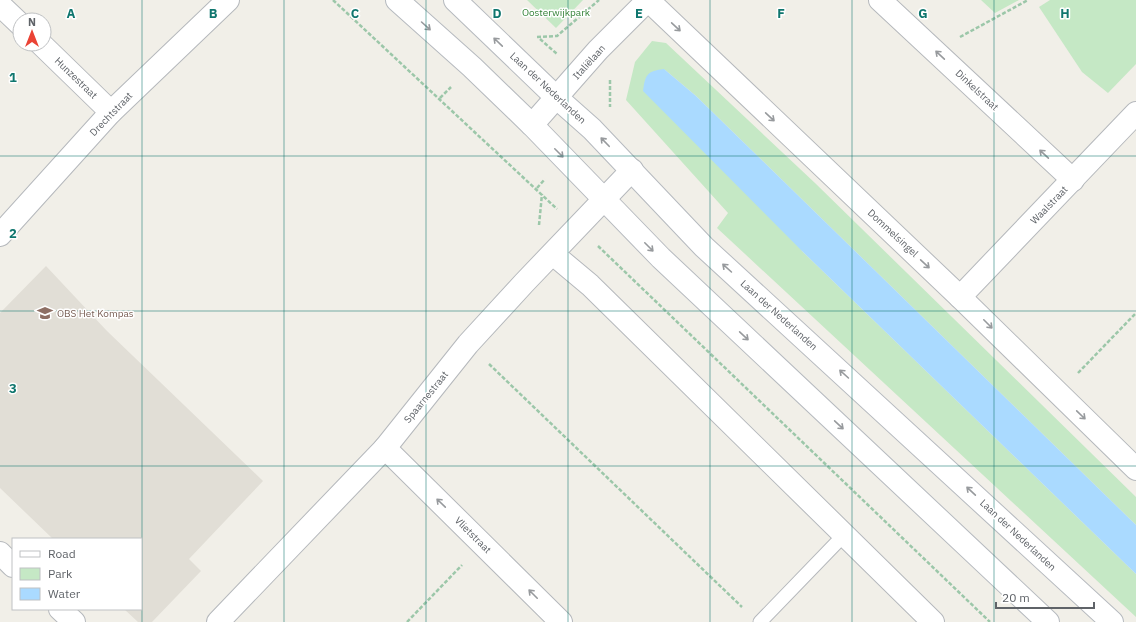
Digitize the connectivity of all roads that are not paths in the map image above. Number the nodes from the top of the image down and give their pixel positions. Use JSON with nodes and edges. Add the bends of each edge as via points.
{"nodes":[{"id":1,"x":228,"y":0,"type":"edge"},
{"id":2,"x":397,"y":0,"type":"edge"},
{"id":3,"x":455,"y":0,"type":"edge"},
{"id":4,"x":648,"y":0,"type":"edge"},
{"id":5,"x":880,"y":0,"type":"edge"},
{"id":6,"x":0,"y":5,"type":"edge"},
{"id":7,"x":12,"y":16,"type":"edge"},
{"id":8,"x":49,"y":52,"type":"edge"},
{"id":9,"x":557,"y":98,"type":"junction"},
{"id":10,"x":112,"y":112,"type":"junction"},
{"id":11,"x":1136,"y":113,"type":"edge"},
{"id":12,"x":532,"y":126,"type":"junction"},
{"id":13,"x":632,"y":170,"type":"junction"},
{"id":14,"x":1073,"y":180,"type":"junction"},
{"id":15,"x":603,"y":201,"type":"junction"},
{"id":16,"x":0,"y":235,"type":"edge"},
{"id":17,"x":553,"y":254,"type":"junction"},
{"id":18,"x":960,"y":297,"type":"junction"},
{"id":19,"x":385,"y":448,"type":"junction"},
{"id":20,"x":1136,"y":469,"type":"edge"},
{"id":21,"x":844,"y":535,"type":"junction"},
{"id":22,"x":0,"y":554,"type":"edge"},
{"id":23,"x":12,"y":565,"type":"edge"},
{"id":24,"x":61,"y":610,"type":"edge"},
{"id":25,"x":74,"y":622,"type":"edge"},
{"id":26,"x":218,"y":622,"type":"edge"},
{"id":27,"x":561,"y":622,"type":"edge"},
{"id":28,"x":760,"y":622,"type":"edge"},
{"id":29,"x":934,"y":622,"type":"edge"},
{"id":30,"x":1048,"y":622,"type":"edge"},
{"id":31,"x":1112,"y":622,"type":"edge"}],
"edges":[{"from":1,"to":10,"type":"street","name":"Drechtstraat"},
{"from":2,"to":12,"type":"street","one_way":true,"via":[[472,67]]},
{"from":9,"to":3,"type":"street","name":"Laan der Nederlanden","one_way":true},
{"from":4,"to":9,"type":"street","name":"Italiëlaan","via":[[598,50]]},
{"from":4,"to":18,"type":"street","name":"Dommelsingel","one_way":true},
{"from":14,"to":5,"type":"street","name":"Dinkelstraat","one_way":true},
{"from":6,"to":7,"type":"street"},
{"from":8,"to":10,"type":"street","name":"Hunzestraat"},
{"from":9,"to":12,"type":"street","name":"Italiëlaan"},
{"from":13,"to":9,"type":"street","name":"Laan der Nederlanden","one_way":true},
{"from":10,"to":16,"type":"street","name":"Drechtstraat"},
{"from":11,"to":14,"type":"street","name":"Waalstraat"},
{"from":12,"to":15,"type":"street","one_way":true},
{"from":13,"to":15,"type":"street","name":"Spaarnestraat"},
{"from":31,"to":13,"type":"street","name":"Laan der Nederlanden","one_way":true,"via":[[704,247]]},
{"from":14,"to":18,"type":"street","name":"Waalstraat"},
{"from":15,"to":17,"type":"street","name":"Spaarnestraat"},
{"from":15,"to":30,"type":"street","one_way":true},
{"from":17,"to":19,"type":"street","name":"Spaarnestraat","via":[[468,344]]},
{"from":17,"to":21,"type":"street","via":[[590,286]]},
{"from":18,"to":20,"type":"street","name":"Dommelsingel","one_way":true},
{"from":19,"to":26,"type":"street","name":"Spaarnestraat"},
{"from":27,"to":19,"type":"street","name":"Vlietstraat","one_way":true},
{"from":21,"to":28,"type":"lane"},
{"from":21,"to":29,"type":"street"},
{"from":22,"to":23,"type":"street"},
{"from":24,"to":25,"type":"street"}]}
